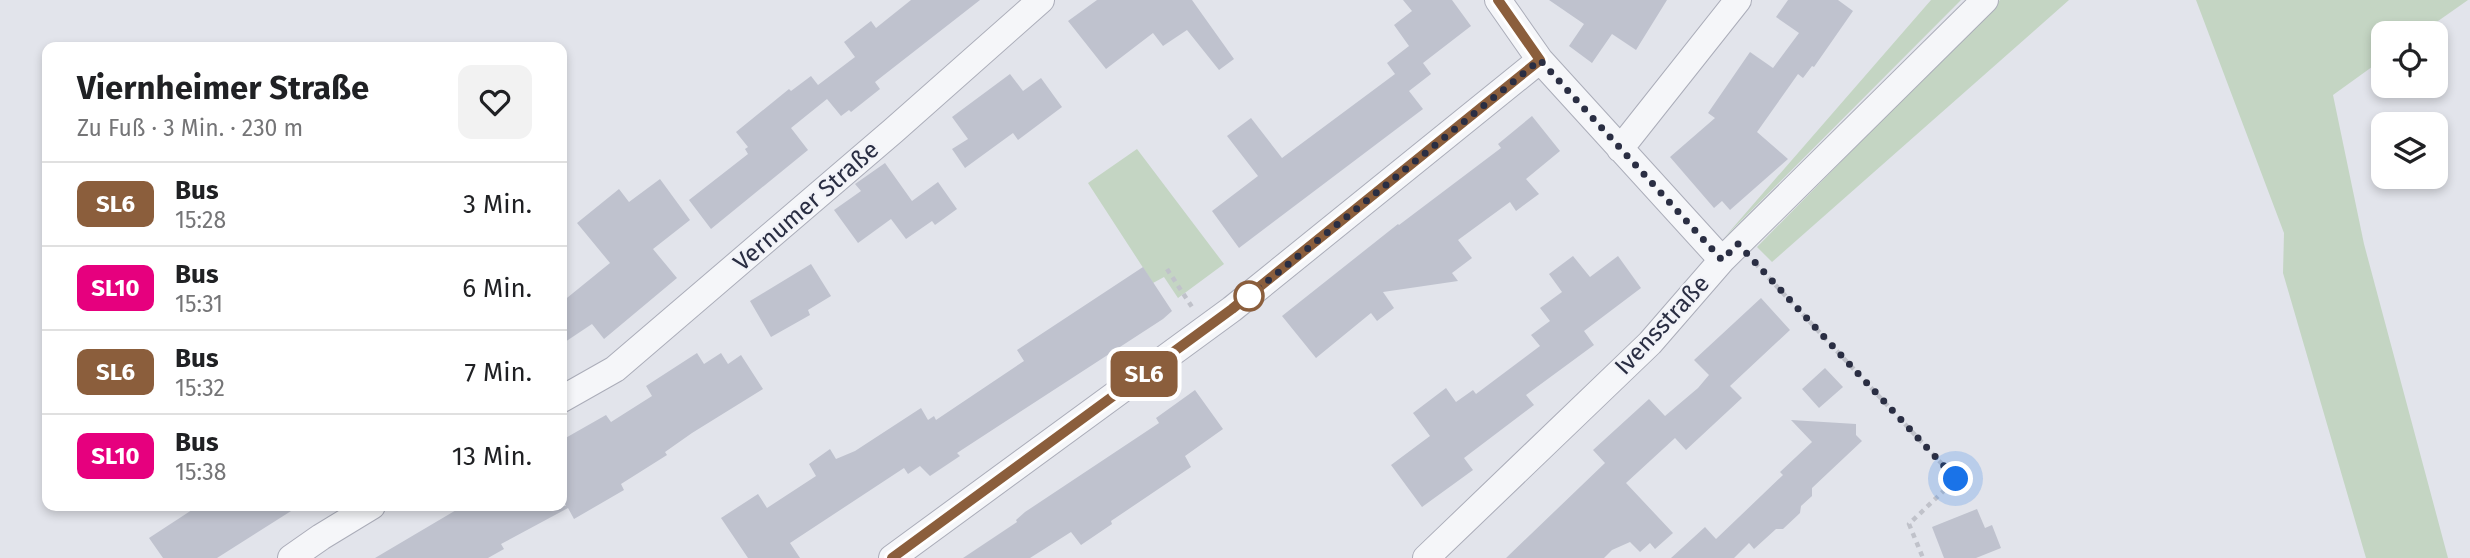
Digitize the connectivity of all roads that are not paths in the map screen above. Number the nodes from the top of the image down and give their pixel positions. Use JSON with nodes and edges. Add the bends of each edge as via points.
{"nodes":[{"id":1,"x":1041,"y":0,"type":"edge"},
{"id":2,"x":1498,"y":0,"type":"edge"},
{"id":3,"x":1738,"y":0,"type":"edge"},
{"id":4,"x":1980,"y":3,"type":"edge"},
{"id":5,"x":1540,"y":60,"type":"junction"},
{"id":6,"x":1620,"y":149,"type":"junction"},
{"id":7,"x":1730,"y":252,"type":"junction"},
{"id":8,"x":567,"y":396,"type":"edge"},
{"id":9,"x":364,"y":511,"type":"edge"},
{"id":10,"x":292,"y":558,"type":"edge"},
{"id":11,"x":892,"y":558,"type":"edge"},
{"id":12,"x":1426,"y":558,"type":"edge"}],
"edges":[{"from":1,"to":8,"type":"street","name":"Vernumer Straße","via":[[615,369]]},
{"from":2,"to":5,"type":"street"},
{"from":3,"to":6,"type":"street"},
{"from":4,"to":7,"type":"street","name":"Ivensstraße"},
{"from":5,"to":6,"type":"street"},
{"from":5,"to":11,"type":"street","via":[[1206,328]]},
{"from":6,"to":7,"type":"street"},
{"from":7,"to":12,"type":"street","name":"Ivensstraße","via":[[1650,343]]},
{"from":9,"to":10,"type":"street"}]}
